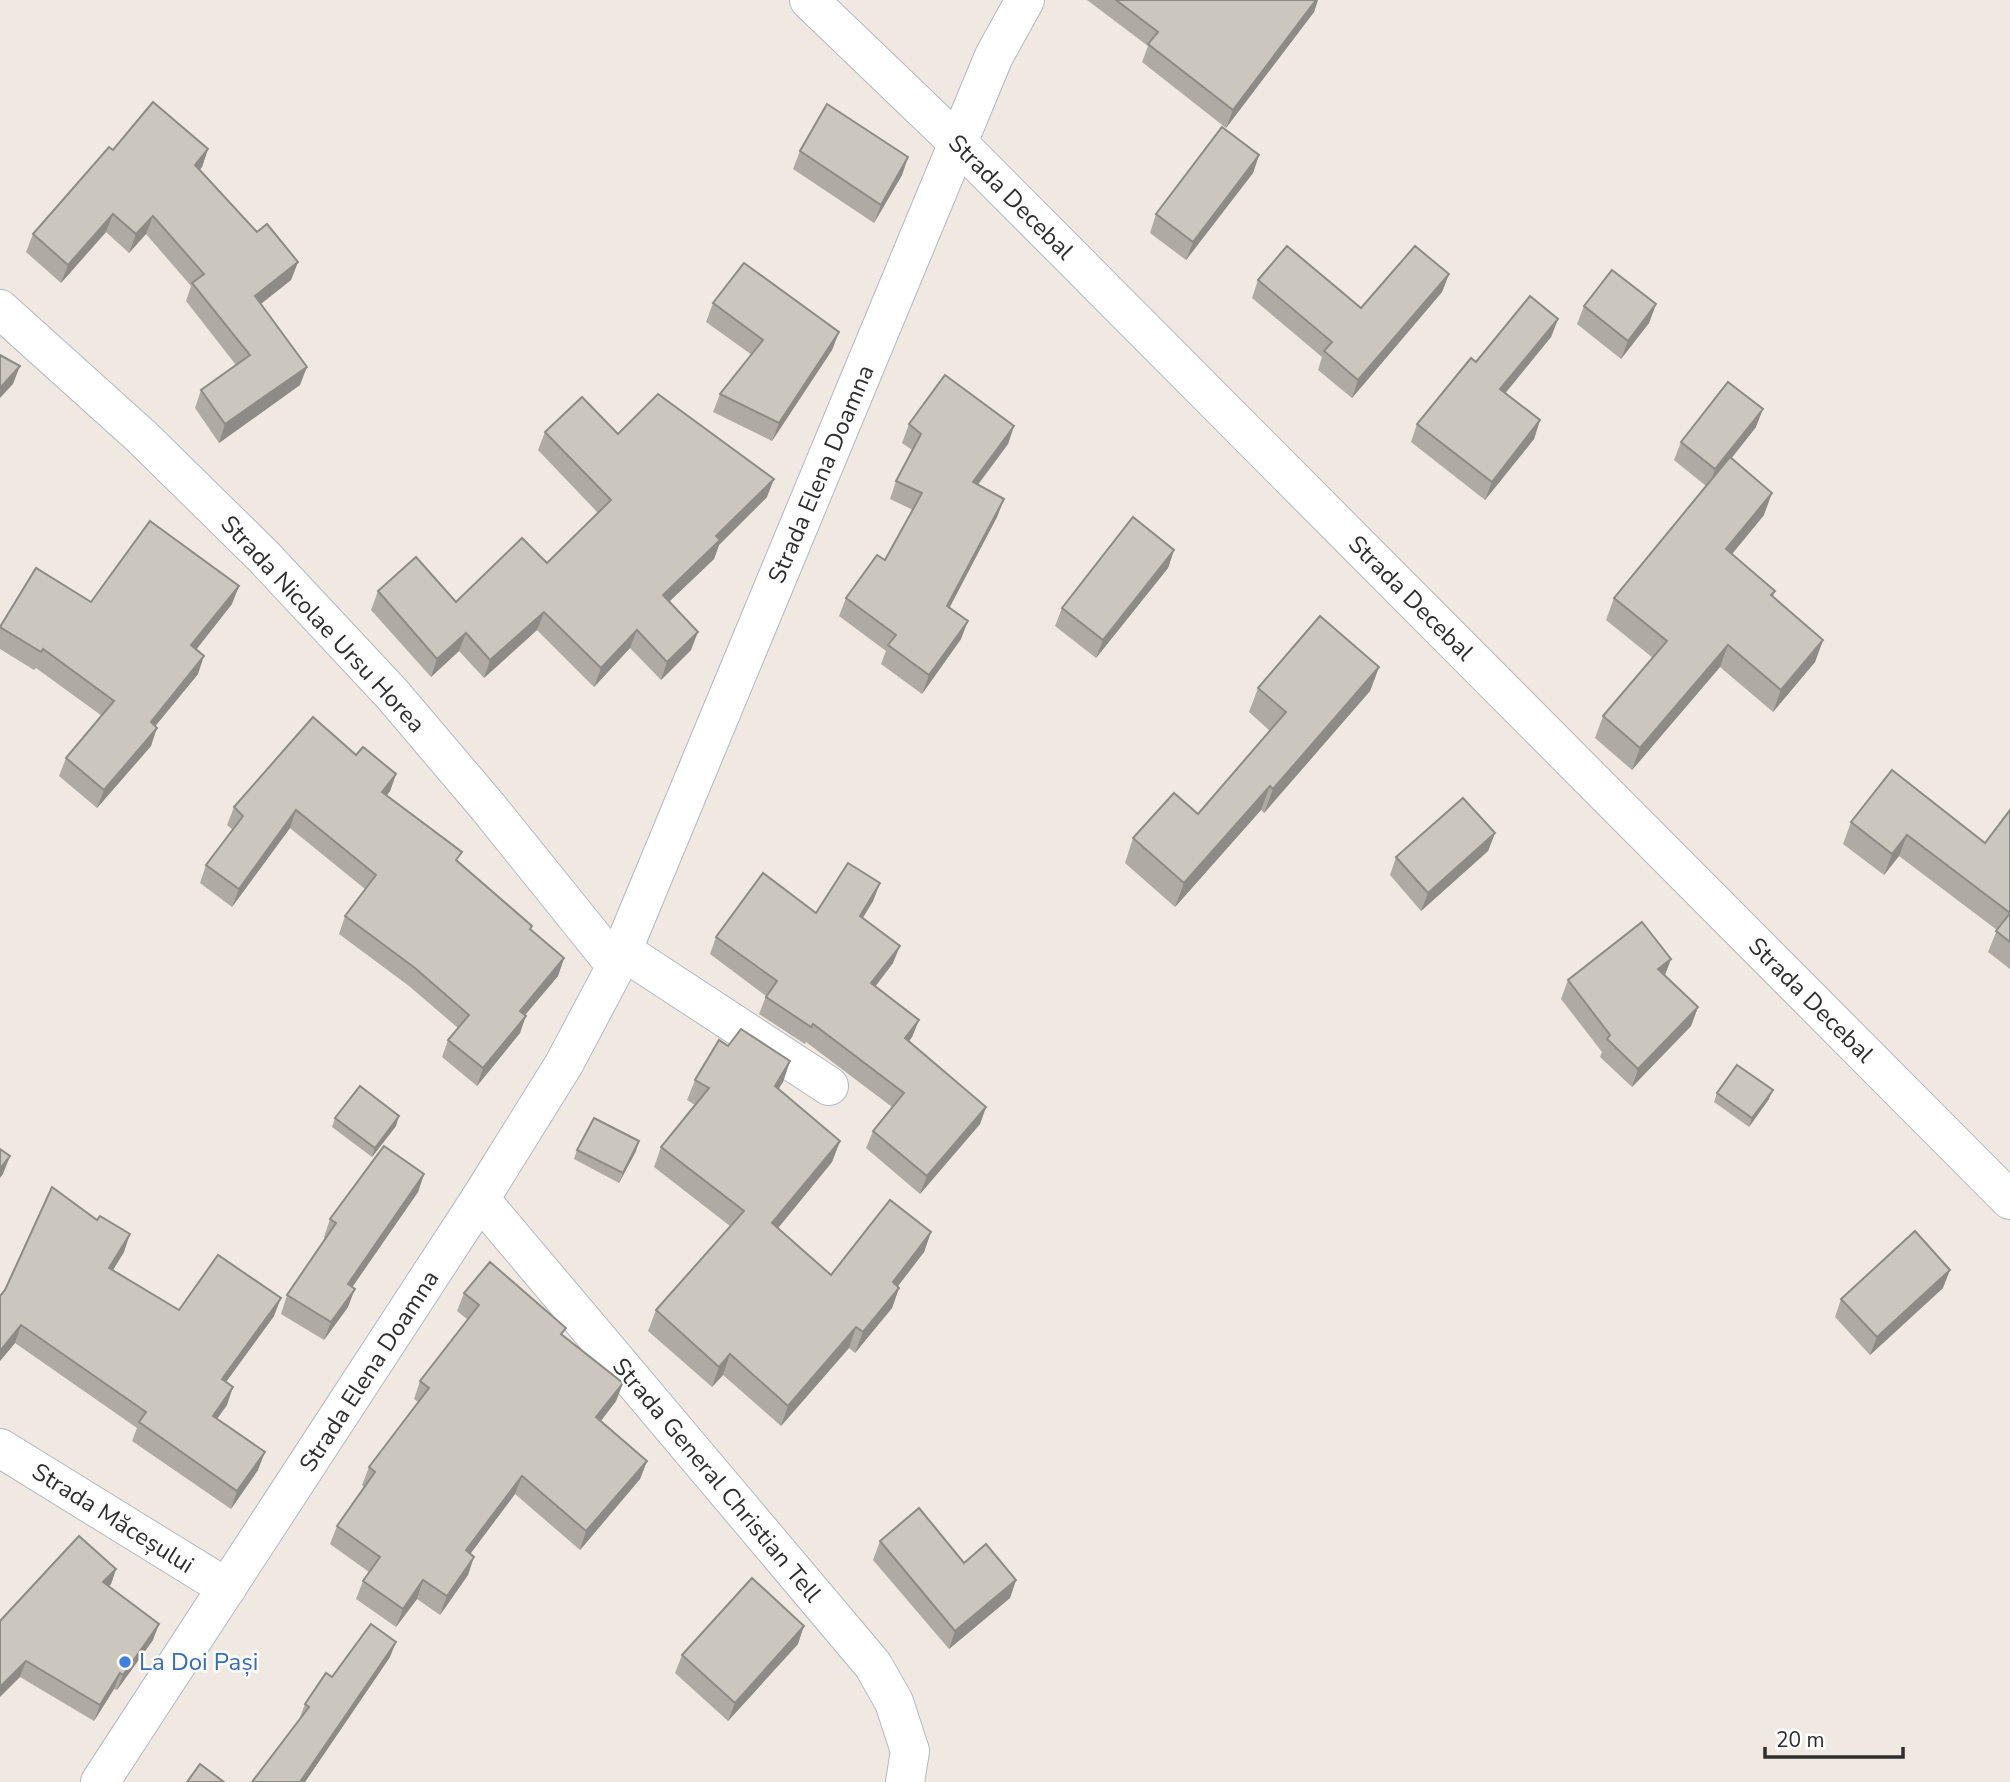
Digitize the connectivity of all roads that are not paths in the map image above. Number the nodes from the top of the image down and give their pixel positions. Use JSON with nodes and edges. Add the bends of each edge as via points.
{"nodes":[{"id":1,"x":809,"y":0,"type":"edge"},
{"id":2,"x":1025,"y":0,"type":"edge"},
{"id":3,"x":958,"y":143,"type":"junction"},
{"id":4,"x":0,"y":309,"type":"edge"},
{"id":5,"x":620,"y":959,"type":"junction"},
{"id":6,"x":829,"y":1086,"type":"dead end"},
{"id":7,"x":481,"y":1199,"type":"junction"},
{"id":8,"x":2010,"y":1200,"type":"edge"},
{"id":9,"x":0,"y":1448,"type":"edge"},
{"id":10,"x":227,"y":1588,"type":"junction"},
{"id":11,"x":100,"y":1782,"type":"edge"},
{"id":12,"x":905,"y":1782,"type":"edge"}],
"edges":[{"from":1,"to":3,"type":"street","name":"Strada Decebal"},
{"from":2,"to":3,"type":"street","name":"Strada Elena Doamna","via":[[993,56]]},
{"from":3,"to":5,"type":"street","name":"Strada Elena Doamna"},
{"from":3,"to":8,"type":"street","name":"Strada Decebal"},
{"from":4,"to":5,"type":"street","name":"Strada Nicolae Ursu Horea","via":[[142,437],[264,557],[401,704]]},
{"from":5,"to":6,"type":"street"},
{"from":5,"to":7,"type":"street","name":"Strada Elena Doamna","via":[[564,1064]]},
{"from":7,"to":10,"type":"street","name":"Strada Elena Doamna"},
{"from":7,"to":12,"type":"street","name":"Strada General Christian Tell","via":[[873,1665],[894,1702],[910,1751]]},
{"from":9,"to":10,"type":"street","name":"Strada Măceșului"},
{"from":10,"to":11,"type":"street","name":"Strada Elena Doamna"}]}
